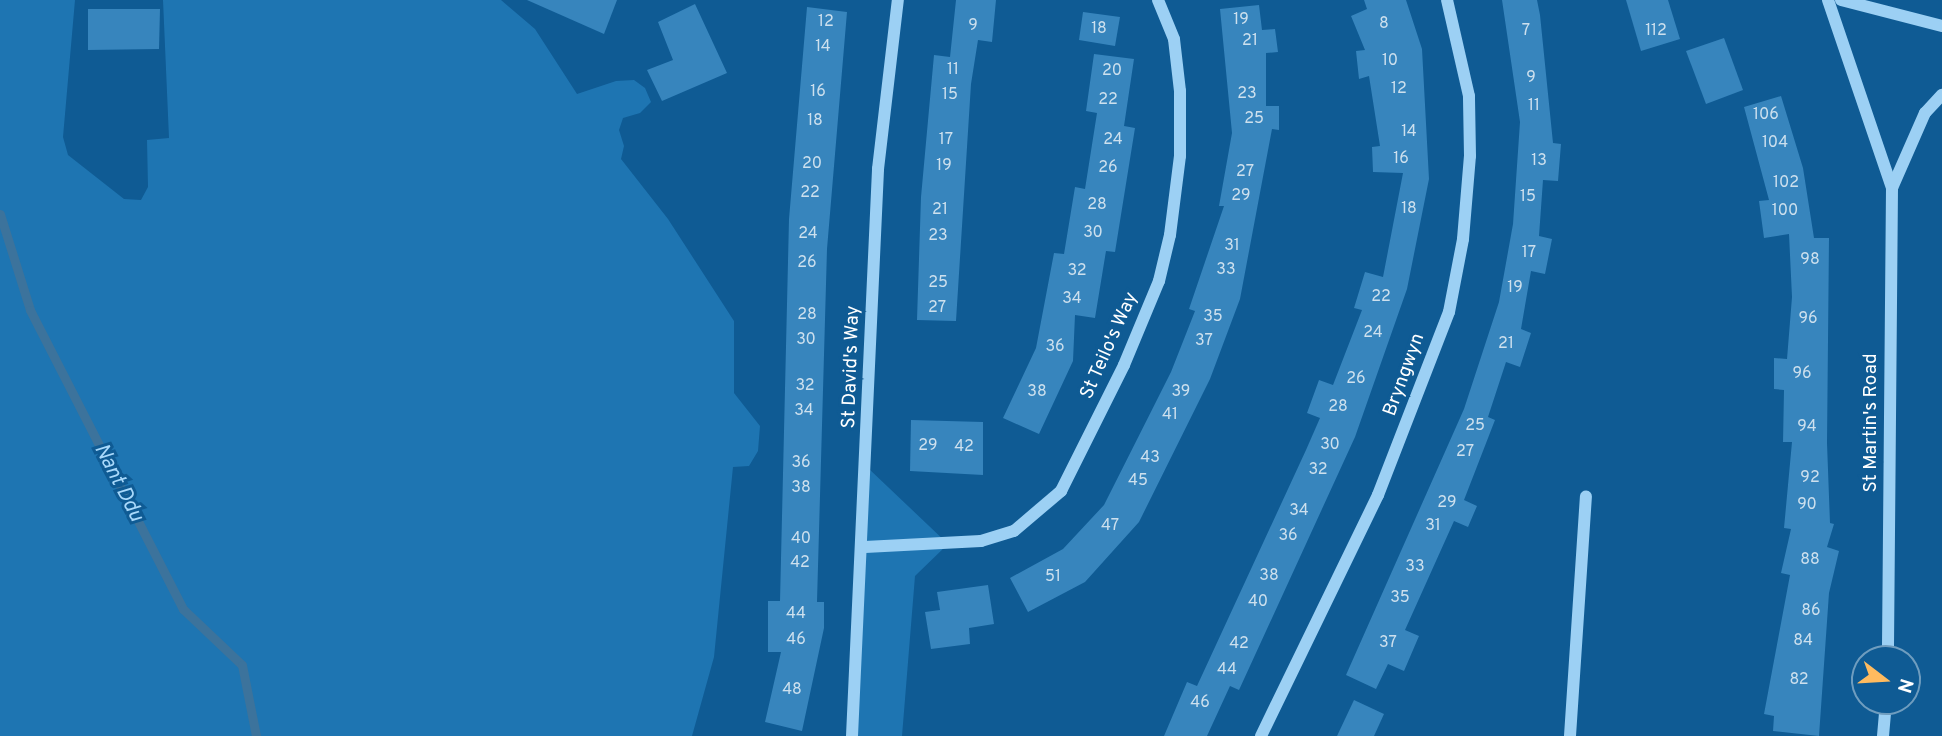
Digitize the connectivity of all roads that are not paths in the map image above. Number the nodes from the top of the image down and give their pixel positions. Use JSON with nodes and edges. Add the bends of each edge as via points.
{"nodes":[{"id":1,"x":898,"y":0,"type":"edge"},
{"id":2,"x":1158,"y":0,"type":"edge"},
{"id":3,"x":1447,"y":0,"type":"edge"},
{"id":4,"x":1828,"y":0,"type":"edge"},
{"id":5,"x":1841,"y":0,"type":"edge"},
{"id":6,"x":1942,"y":26,"type":"edge"},
{"id":7,"x":1942,"y":95,"type":"edge"},
{"id":8,"x":1892,"y":188,"type":"junction"},
{"id":9,"x":1586,"y":497,"type":"dead end"},
{"id":10,"x":865,"y":547,"type":"junction"},
{"id":11,"x":1888,"y":645,"type":"edge"},
{"id":12,"x":1885,"y":715,"type":"edge"},
{"id":13,"x":852,"y":736,"type":"edge"},
{"id":14,"x":1261,"y":736,"type":"edge"},
{"id":15,"x":1570,"y":736,"type":"edge"},
{"id":16,"x":1883,"y":736,"type":"edge"}],
"edges":[{"from":1,"to":10,"type":"street","name":"St David's Way","via":[[878,169]]},
{"from":2,"to":10,"type":"street","name":"St Teilo's Way","via":[[1174,39],[1180,90],[1180,156],[1170,235],[1159,281],[1124,365],[1067,480],[1040,514],[1014,531],[981,541]]},
{"from":3,"to":14,"type":"street","name":"Bryngwyn","via":[[1469,96],[1470,156],[1463,239],[1448,312],[1378,495]]},
{"from":4,"to":8,"type":"street","name":"St Martin's Road"},
{"from":5,"to":6,"type":"street"},
{"from":7,"to":8,"type":"street","name":"St Martin's Road","via":[[1925,113]]},
{"from":8,"to":11,"type":"street","name":"St Martin's Road"},
{"from":9,"to":15,"type":"street"},
{"from":10,"to":13,"type":"street","name":"St David's Way"},
{"from":12,"to":16,"type":"street"}]}
